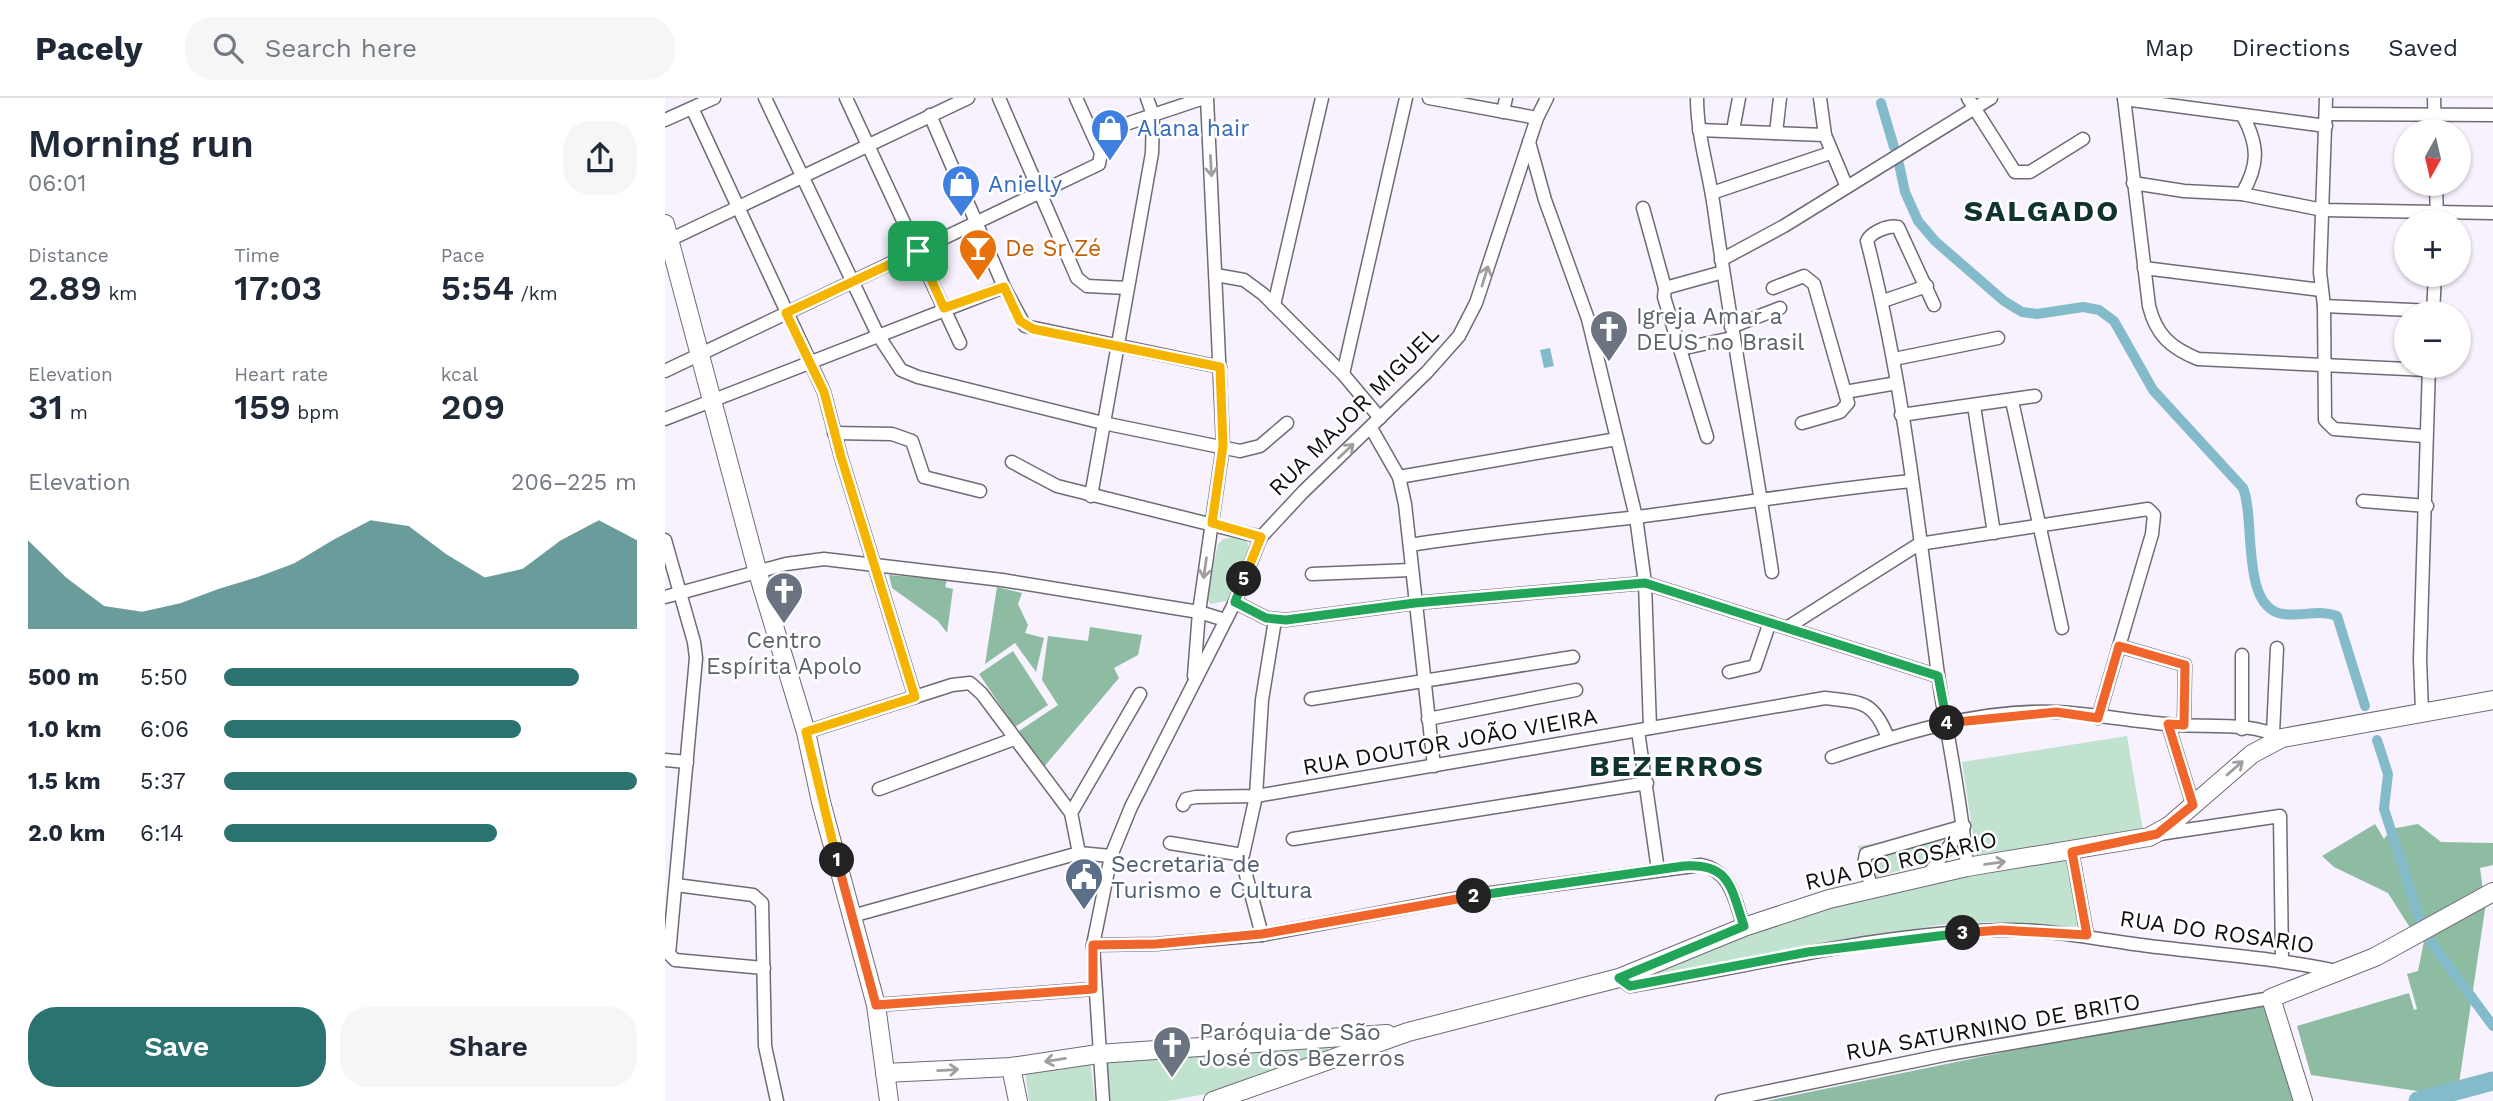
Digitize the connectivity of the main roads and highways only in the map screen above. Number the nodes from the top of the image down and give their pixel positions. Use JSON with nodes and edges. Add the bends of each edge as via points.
{"nodes":[{"id":1,"x":667,"y":235,"type":"edge"},
{"id":2,"x":2493,"y":700,"type":"edge"},
{"id":3,"x":2493,"y":892,"type":"edge"},
{"id":4,"x":1408,"y":1032,"type":"junction"},
{"id":5,"x":1011,"y":1067,"type":"junction"},
{"id":6,"x":885,"y":1073,"type":"junction"},
{"id":7,"x":889,"y":1101,"type":"edge"},
{"id":8,"x":1018,"y":1101,"type":"edge"},
{"id":9,"x":1213,"y":1101,"type":"edge"},
{"id":10,"x":2303,"y":1101,"type":"edge"}],
"edges":[{"from":1,"to":6,"type":"main road","via":[[806,732],[876,1005]]},
{"from":4,"to":2,"type":"main road","name":"RUA DO ROSÁRIO","one_way":true,"via":[[1619,978],[1744,926],[1872,888],[2157,834],[2277,735]]},
{"from":3,"to":10,"type":"main road","via":[[2403,944],[2271,998]]},
{"from":4,"to":5,"type":"main road","one_way":true,"via":[[1098,1054]]},
{"from":4,"to":9,"type":"main road"},
{"from":6,"to":5,"type":"main road","one_way":true},
{"from":5,"to":8,"type":"main road"},
{"from":6,"to":7,"type":"main road"}]}
